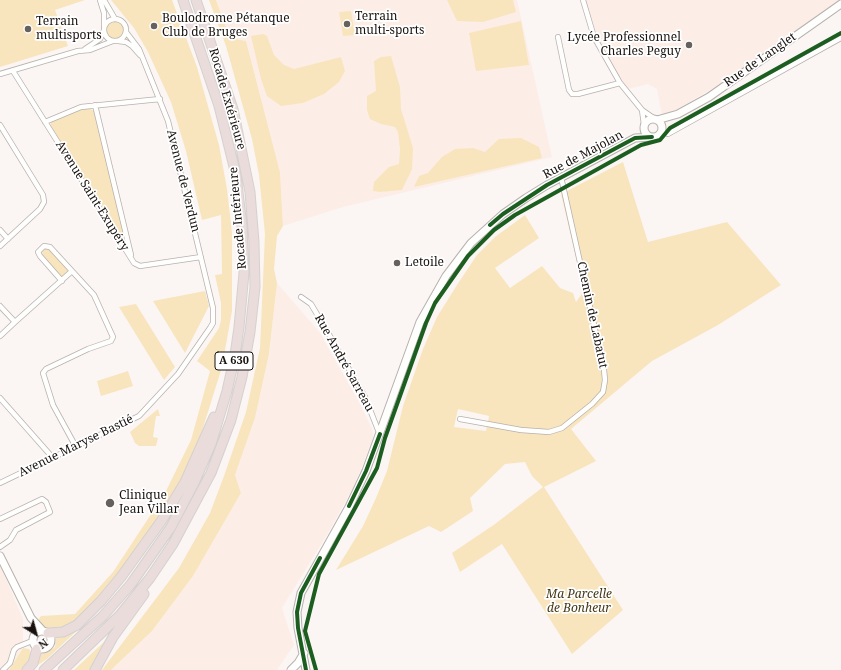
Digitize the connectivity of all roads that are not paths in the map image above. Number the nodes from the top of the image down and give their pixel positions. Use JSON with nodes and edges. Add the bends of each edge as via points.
{"nodes":[{"id":1,"x":100,"y":0,"type":"edge"},
{"id":2,"x":104,"y":0,"type":"edge"},
{"id":3,"x":183,"y":0,"type":"edge"},
{"id":4,"x":196,"y":0,"type":"edge"},
{"id":5,"x":583,"y":0,"type":"edge"},
{"id":6,"x":841,"y":4,"type":"edge"},
{"id":7,"x":115,"y":18,"type":"junction"},
{"id":8,"x":104,"y":26,"type":"junction"},
{"id":9,"x":104,"y":32,"type":"junction"},
{"id":10,"x":126,"y":32,"type":"junction"},
{"id":11,"x":558,"y":37,"type":"dead end"},
{"id":12,"x":841,"y":38,"type":"edge"},
{"id":13,"x":115,"y":41,"type":"junction"},
{"id":14,"x":81,"y":51,"type":"junction"},
{"id":15,"x":142,"y":58,"type":"junction"},
{"id":16,"x":13,"y":71,"type":"junction"},
{"id":17,"x":0,"y":74,"type":"edge"},
{"id":18,"x":620,"y":83,"type":"junction"},
{"id":19,"x":160,"y":100,"type":"junction"},
{"id":20,"x":95,"y":105,"type":"junction"},
{"id":21,"x":642,"y":110,"type":"junction"},
{"id":22,"x":678,"y":114,"type":"junction"},
{"id":23,"x":656,"y":120,"type":"junction"},
{"id":24,"x":45,"y":122,"type":"junction"},
{"id":25,"x":0,"y":125,"type":"edge"},
{"id":26,"x":644,"y":126,"type":"junction"},
{"id":27,"x":661,"y":131,"type":"junction"},
{"id":28,"x":652,"y":137,"type":"junction"},
{"id":29,"x":635,"y":138,"type":"junction"},
{"id":30,"x":561,"y":177,"type":"junction"},
{"id":31,"x":0,"y":230,"type":"edge"},
{"id":32,"x":8,"y":239,"type":"junction"},
{"id":33,"x":0,"y":246,"type":"edge"},
{"id":34,"x":201,"y":257,"type":"junction"},
{"id":35,"x":132,"y":261,"type":"junction"},
{"id":36,"x":72,"y":271,"type":"junction"},
{"id":37,"x":62,"y":281,"type":"junction"},
{"id":38,"x":301,"y":297,"type":"dead end"},
{"id":39,"x":1,"y":308,"type":"edge"},
{"id":40,"x":213,"y":308,"type":"joint"},
{"id":41,"x":15,"y":322,"type":"junction"},
{"id":42,"x":0,"y":336,"type":"edge"},
{"id":43,"x":231,"y":372,"type":"junction"},
{"id":44,"x":0,"y":398,"type":"edge"},
{"id":45,"x":460,"y":419,"type":"dead end"},
{"id":46,"x":381,"y":432,"type":"junction"},
{"id":47,"x":76,"y":447,"type":"junction"},
{"id":48,"x":53,"y":458,"type":"junction"},
{"id":49,"x":0,"y":483,"type":"edge"},
{"id":50,"x":0,"y":519,"type":"edge"},
{"id":51,"x":173,"y":544,"type":"junction"},
{"id":52,"x":0,"y":547,"type":"edge"},
{"id":53,"x":0,"y":556,"type":"edge"},
{"id":54,"x":31,"y":618,"type":"junction"},
{"id":55,"x":45,"y":632,"type":"junction"},
{"id":56,"x":35,"y":642,"type":"junction"},
{"id":57,"x":304,"y":652,"type":"junction"},
{"id":58,"x":3,"y":670,"type":"edge"},
{"id":59,"x":27,"y":670,"type":"edge"},
{"id":60,"x":44,"y":670,"type":"edge"},
{"id":61,"x":63,"y":670,"type":"edge"},
{"id":62,"x":95,"y":670,"type":"edge"},
{"id":63,"x":292,"y":670,"type":"edge"},
{"id":64,"x":299,"y":670,"type":"edge"},
{"id":65,"x":306,"y":670,"type":"edge"}],
"edges":[{"from":1,"to":8,"type":"street"},
{"from":2,"to":7,"type":"street"},
{"from":3,"to":43,"type":"highway","name":"Rocade Intérieure","number":"A 630","via":[[219,106],[236,175],[244,273],[239,327]]},
{"from":4,"to":51,"type":"highway","name":"Rocade Extérieure","number":"A 630","via":[[224,79],[241,143],[253,218],[255,287],[247,352],[236,404],[211,473]]},
{"from":5,"to":18,"type":"street","via":[[594,37]]},
{"from":6,"to":22,"type":"street","name":"Rue de Langlet","via":[[716,92]]},
{"from":7,"to":8,"type":"street","via":[[108,20]]},
{"from":7,"to":10,"type":"street","via":[[122,21]]},
{"from":8,"to":9,"type":"street"},
{"from":9,"to":13,"type":"street","via":[[107,38]]},
{"from":9,"to":14,"type":"street","via":[[100,39]]},
{"from":10,"to":13,"type":"street"},
{"from":10,"to":15,"type":"street","name":"Avenue de Verdun","via":[[136,43]]},
{"from":11,"to":18,"type":"street","via":[[572,94]]},
{"from":12,"to":27,"type":"street","via":[[668,134]]},
{"from":13,"to":14,"type":"street"},
{"from":13,"to":15,"type":"street","name":"Avenue de Verdun","via":[[126,42]]},
{"from":14,"to":16,"type":"street"},
{"from":15,"to":19,"type":"street","name":"Avenue de Verdun"},
{"from":16,"to":17,"type":"street"},
{"from":16,"to":24,"type":"street","name":"Avenue Saint-Exupéry"},
{"from":18,"to":21,"type":"street"},
{"from":19,"to":20,"type":"street"},
{"from":19,"to":34,"type":"street","name":"Avenue de Verdun","via":[[173,138]]},
{"from":20,"to":24,"type":"street","via":[[81,107]]},
{"from":20,"to":35,"type":"street"},
{"from":21,"to":23,"type":"street"},
{"from":21,"to":26,"type":"street"},
{"from":22,"to":23,"type":"street","name":"Rue de Langlet"},
{"from":22,"to":27,"type":"street","name":"Rue de Langlet"},
{"from":23,"to":26,"type":"street","via":[[648,121]]},
{"from":23,"to":27,"type":"street","via":[[662,126]]},
{"from":24,"to":35,"type":"street","name":"Avenue Saint-Exupéry"},
{"from":25,"to":32,"type":"street","via":[[43,195],[44,202],[40,209]]},
{"from":26,"to":28,"type":"street","via":[[645,132]]},
{"from":26,"to":29,"type":"street","name":"Rue de Majolan"},
{"from":27,"to":28,"type":"street"},
{"from":28,"to":29,"type":"street","name":"Rue de Majolan"},
{"from":29,"to":30,"type":"street","name":"Rue de Majolan"},
{"from":30,"to":45,"type":"street","name":"Chemin de Labatut","via":[[606,380],[603,392],[562,428],[549,432],[521,430]]},
{"from":30,"to":46,"type":"street","name":"Rue de Majolan","via":[[503,214],[471,243],[446,276],[420,322]]},
{"from":31,"to":32,"type":"street"},
{"from":32,"to":33,"type":"street"},
{"from":34,"to":35,"type":"street","name":"Avenue Saint-Exupéry","via":[[140,266]]},
{"from":34,"to":40,"type":"street","name":"Avenue de Verdun"},
{"from":36,"to":37,"type":"street"},
{"from":36,"to":37,"type":"street","via":[[50,247],[41,248],[38,252],[40,256]]},
{"from":36,"to":47,"type":"street","via":[[94,295],[113,334],[113,339],[88,348],[46,369],[43,373],[53,405]]},
{"from":37,"to":41,"type":"street"},
{"from":38,"to":46,"type":"street","name":"Rue André Sarreau","via":[[311,304],[366,397]]},
{"from":39,"to":41,"type":"street"},
{"from":40,"to":47,"type":"street","name":"Avenue Maryse Bastié","via":[[213,322],[210,328],[178,374],[144,412]]},
{"from":41,"to":42,"type":"street"},
{"from":43,"to":55,"type":"highway","via":[[194,463],[143,548],[84,619],[63,632]]},
{"from":43,"to":60,"type":"highway","name":"Rocade Intérieure","number":"A 630","via":[[210,444],[194,483],[171,527],[136,578],[112,606],[84,636]]},
{"from":44,"to":48,"type":"street"},
{"from":46,"to":57,"type":"street","name":"Rue de Majolan","via":[[366,471],[301,593],[297,612]]},
{"from":47,"to":48,"type":"street","name":"Avenue Maryse Bastié"},
{"from":48,"to":49,"type":"street","name":"Avenue Maryse Bastié"},
{"from":50,"to":52,"type":"street","via":[[42,499],[50,512],[16,530],[10,540]]},
{"from":51,"to":61,"type":"highway","name":"Rocade Extérieure","number":"A 630","via":[[120,615]]},
{"from":51,"to":62,"type":"highway","via":[[144,595],[103,653]]},
{"from":53,"to":54,"type":"street"},
{"from":54,"to":55,"type":"street"},
{"from":54,"to":56,"type":"street"},
{"from":55,"to":56,"type":"street"},
{"from":55,"to":56,"type":"street","via":[[51,638],[49,647],[43,650]]},
{"from":56,"to":58,"type":"street","via":[[17,647],[10,663]]},
{"from":56,"to":59,"type":"highway","via":[[33,664]]},
{"from":57,"to":63,"type":"street"},
{"from":57,"to":65,"type":"street","name":"Rue de Majolan"},
{"from":63,"to":64,"type":"street"}]}
